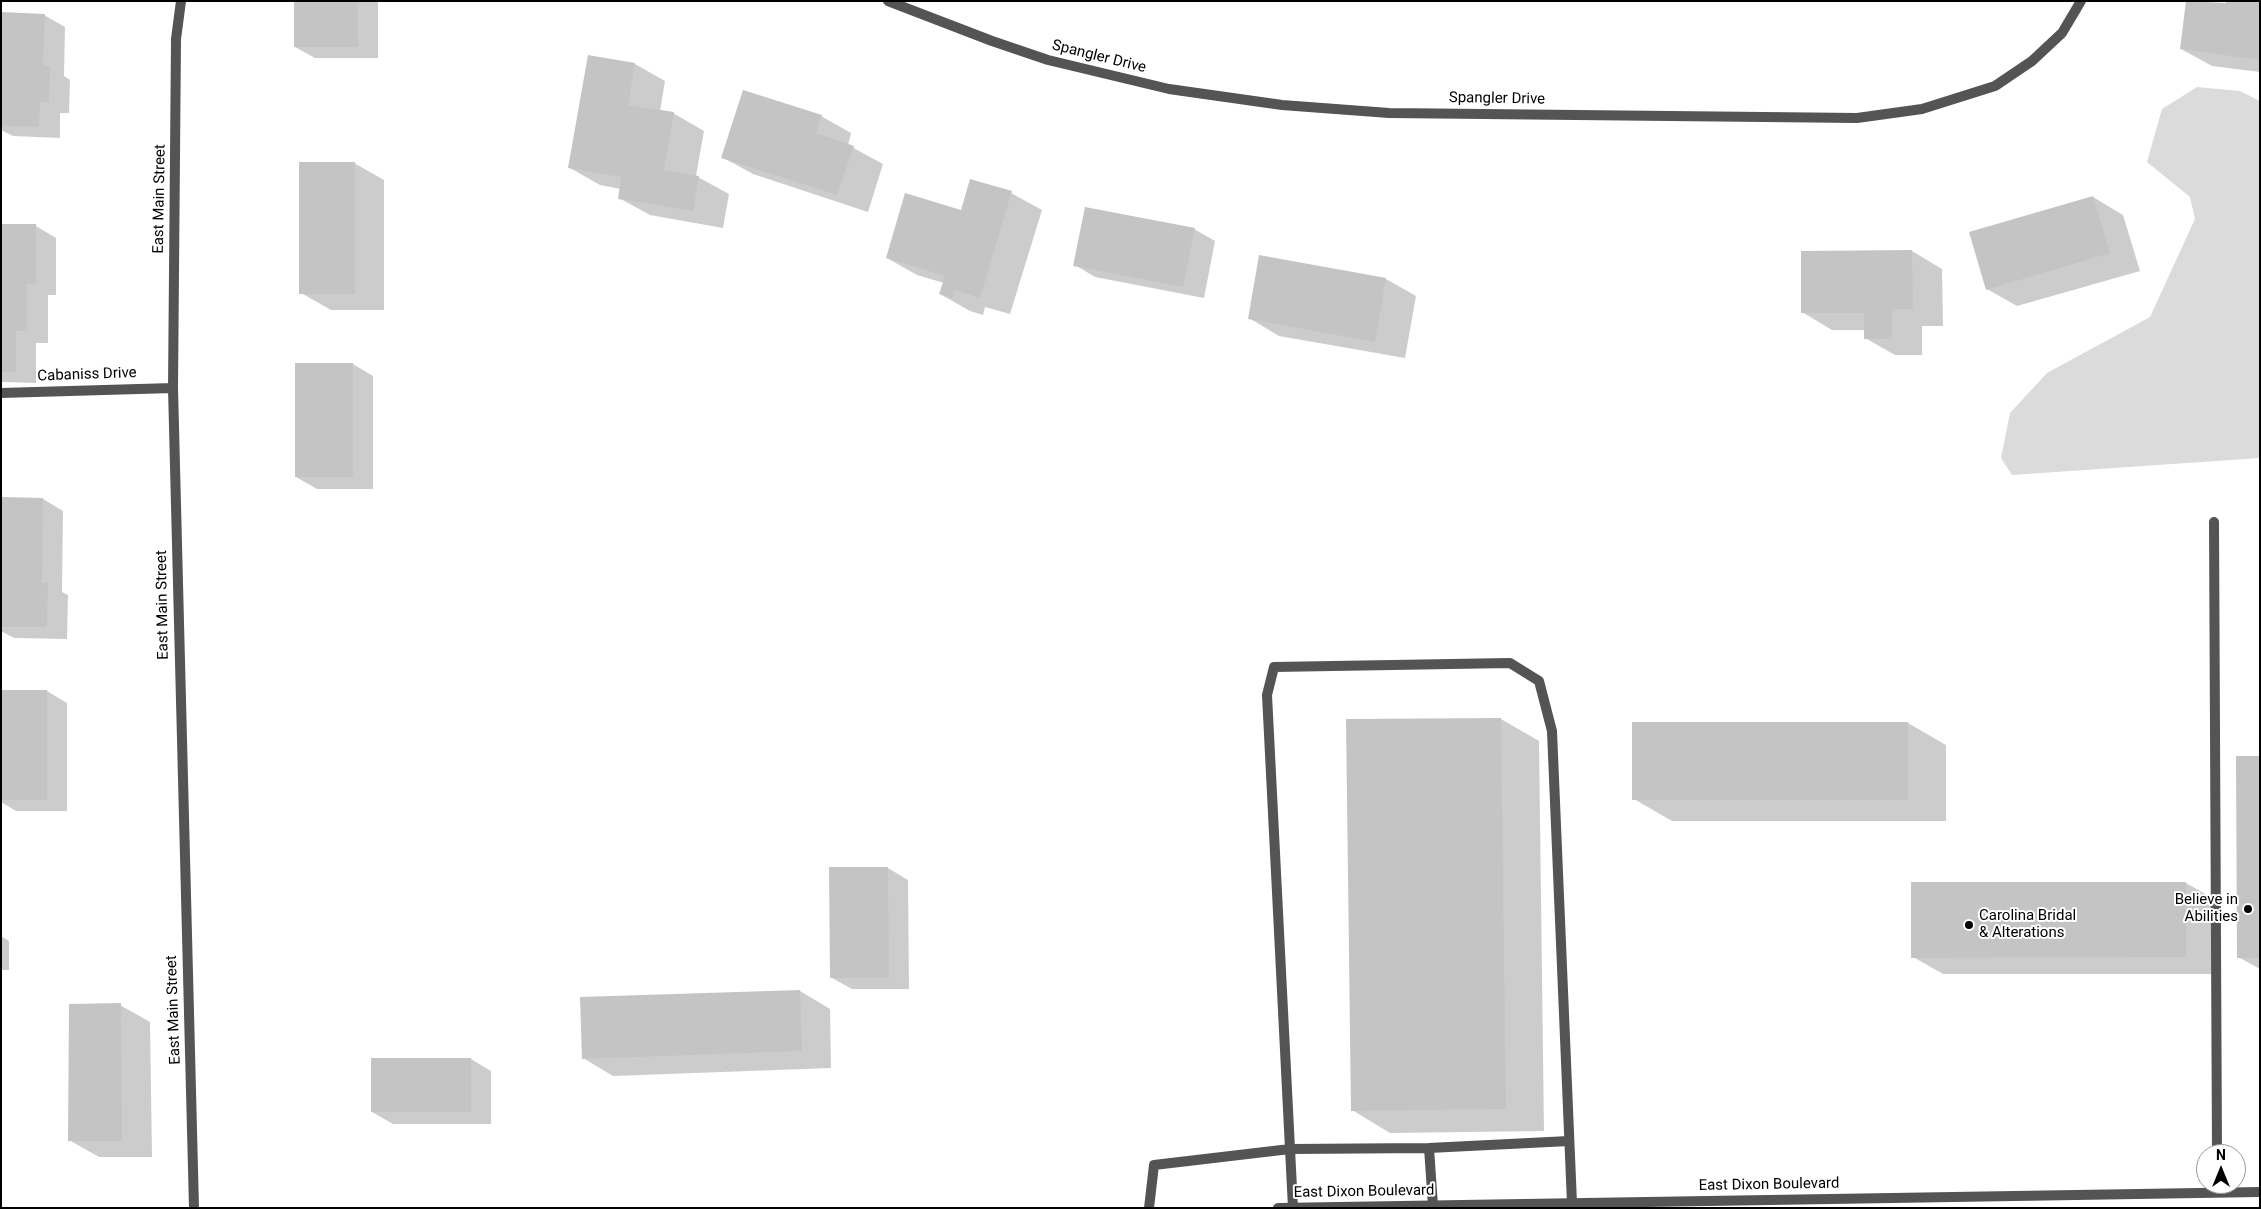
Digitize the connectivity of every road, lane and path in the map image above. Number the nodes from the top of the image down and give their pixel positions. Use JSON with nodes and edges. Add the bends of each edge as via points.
{"nodes":[{"id":1,"x":181,"y":1,"type":"edge"},
{"id":2,"x":888,"y":1,"type":"edge"},
{"id":3,"x":2081,"y":1,"type":"edge"},
{"id":4,"x":173,"y":388,"type":"junction"},
{"id":5,"x":1,"y":393,"type":"edge"},
{"id":6,"x":2214,"y":522,"type":"dead end"},
{"id":7,"x":1569,"y":1141,"type":"junction"},
{"id":8,"x":2217,"y":1144,"type":"edge"},
{"id":9,"x":1429,"y":1148,"type":"junction"},
{"id":10,"x":1290,"y":1149,"type":"junction"},
{"id":11,"x":2196,"y":1188,"type":"edge"},
{"id":12,"x":2246,"y":1191,"type":"edge"},
{"id":13,"x":2260,"y":1192,"type":"edge"},
{"id":14,"x":1572,"y":1203,"type":"junction"},
{"id":15,"x":1433,"y":1206,"type":"junction"},
{"id":16,"x":194,"y":1208,"type":"edge"},
{"id":17,"x":1149,"y":1208,"type":"edge"},
{"id":18,"x":1278,"y":1208,"type":"edge"},
{"id":19,"x":1293,"y":1208,"type":"edge"}],
"edges":[{"from":1,"to":4,"type":"street","name":"East Main Street","via":[[176,39]]},
{"from":2,"to":3,"type":"street","name":"Spangler Drive","via":[[1048,60],[1168,89],[1282,106],[1389,113],[1857,118],[1922,109],[1995,86],[2032,61],[2062,34]]},
{"from":4,"to":5,"type":"street","name":"Cabaniss Drive"},
{"from":4,"to":16,"type":"street","name":"East Main Street"},
{"from":6,"to":8,"type":"street"},
{"from":7,"to":9,"type":"street"},
{"from":7,"to":10,"type":"street","via":[[1552,731],[1539,681],[1510,663],[1274,667],[1267,695]]},
{"from":7,"to":14,"type":"street"},
{"from":9,"to":10,"type":"street"},
{"from":9,"to":15,"type":"street"},
{"from":10,"to":17,"type":"street","via":[[1154,1165]]},
{"from":10,"to":19,"type":"street"},
{"from":11,"to":14,"type":"street","name":"East Dixon Boulevard"},
{"from":12,"to":13,"type":"street","name":"East Dixon Boulevard"},
{"from":14,"to":15,"type":"street","name":"East Dixon Boulevard"},
{"from":15,"to":19,"type":"street","name":"East Dixon Boulevard"},
{"from":18,"to":19,"type":"street","name":"East Dixon Boulevard"}]}
